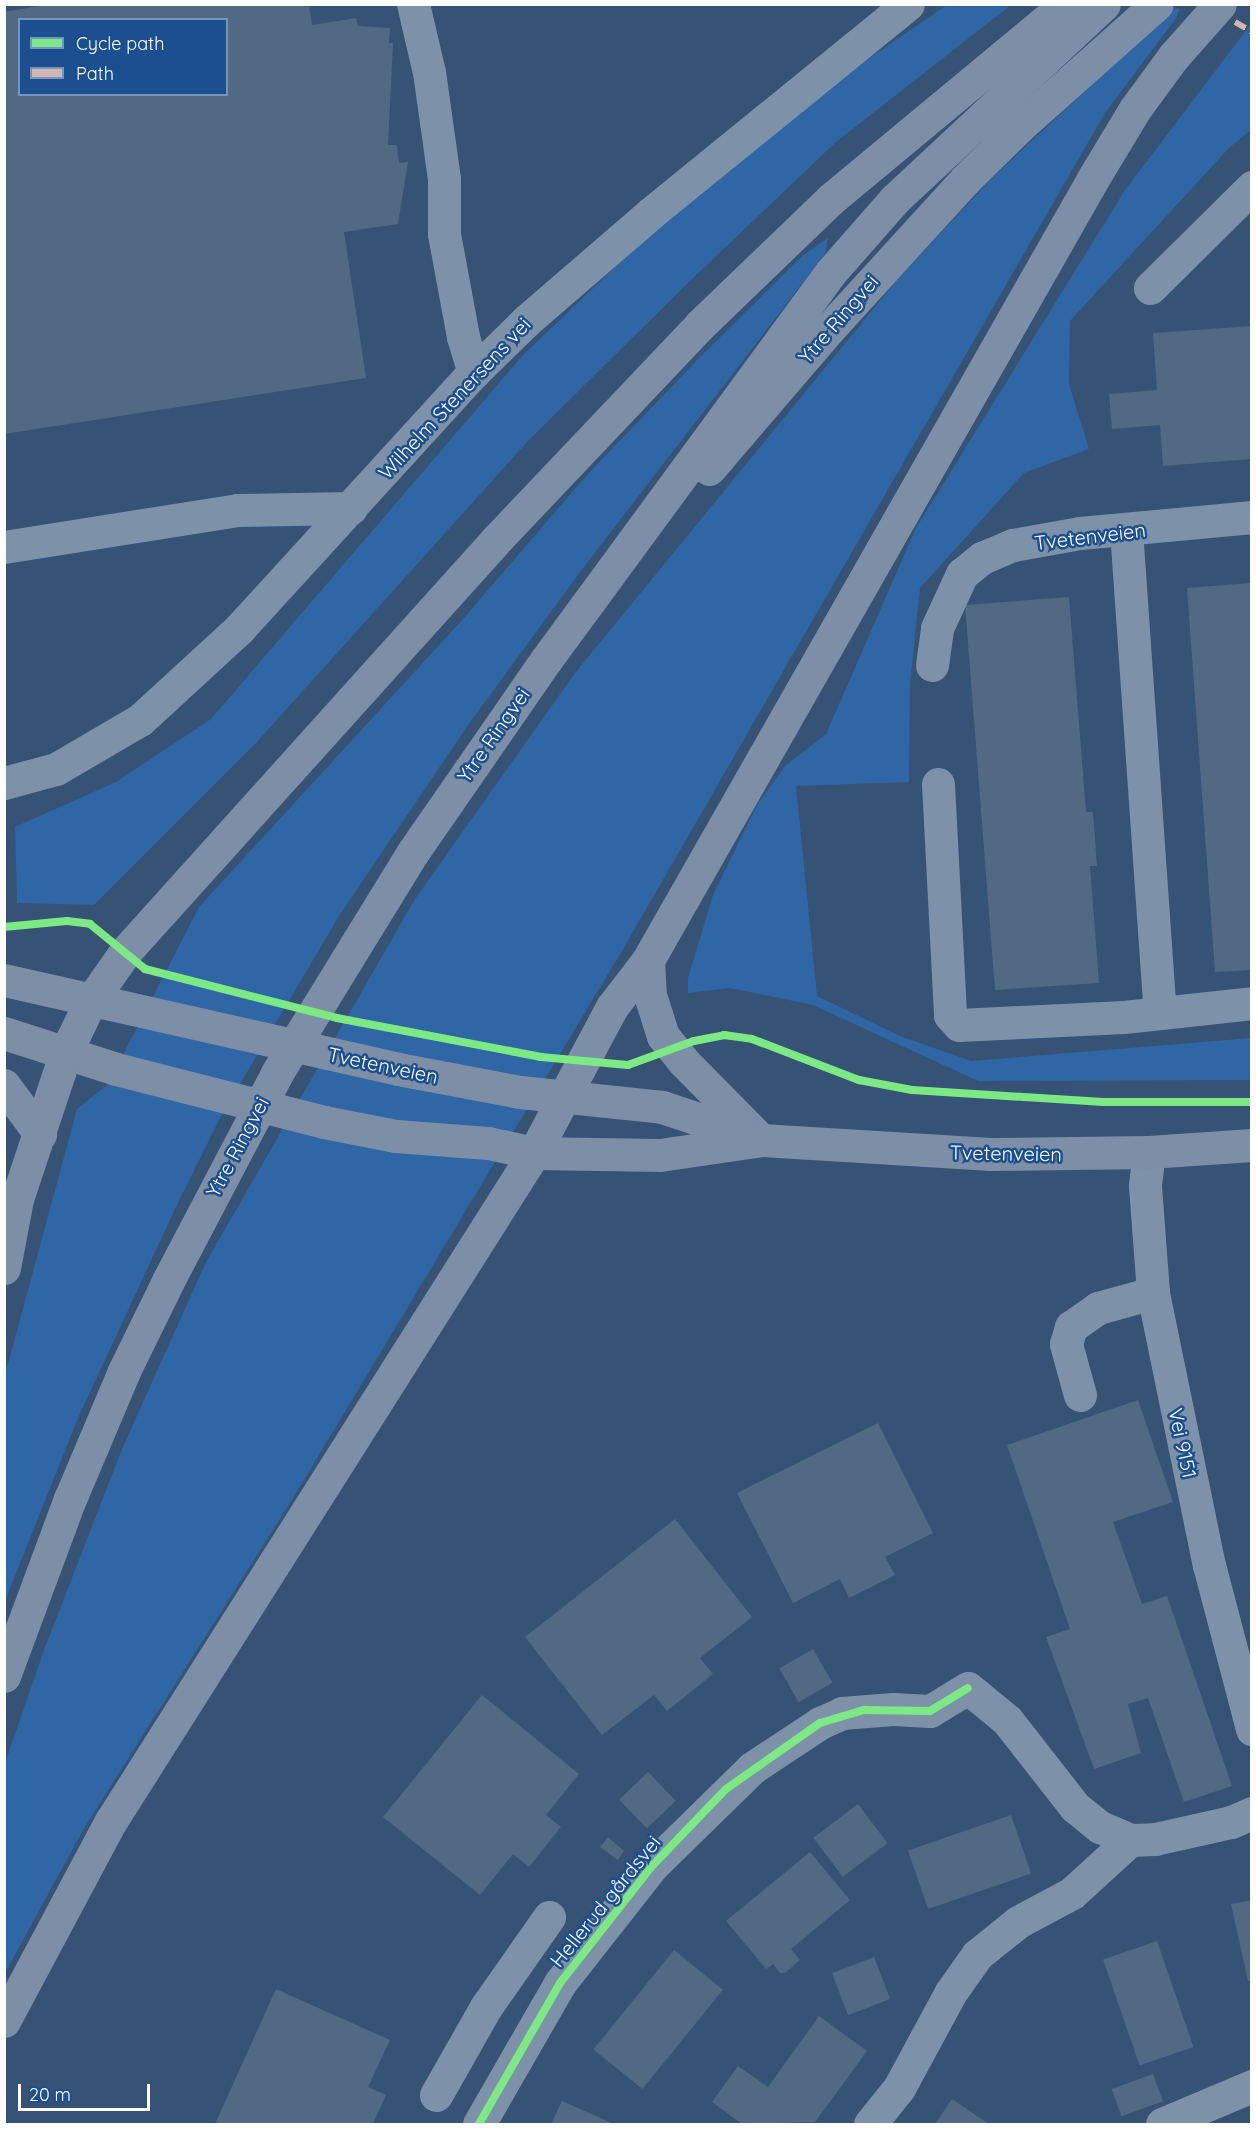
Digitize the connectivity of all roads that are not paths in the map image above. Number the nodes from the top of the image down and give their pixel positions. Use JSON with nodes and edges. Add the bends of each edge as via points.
{"nodes":[{"id":1,"x":413,"y":4,"type":"edge"},
{"id":2,"x":908,"y":4,"type":"edge"},
{"id":3,"x":1066,"y":4,"type":"edge"},
{"id":4,"x":1104,"y":4,"type":"edge"},
{"id":5,"x":1156,"y":4,"type":"edge"},
{"id":6,"x":1221,"y":4,"type":"edge"},
{"id":7,"x":1251,"y":187,"type":"edge"},
{"id":8,"x":1150,"y":288,"type":"dead end"},
{"id":9,"x":474,"y":372,"type":"junction"},
{"id":10,"x":351,"y":508,"type":"junction"},
{"id":11,"x":1251,"y":517,"type":"edge"},
{"id":12,"x":1126,"y":530,"type":"junction"},
{"id":13,"x":4,"y":547,"type":"edge"},
{"id":14,"x":546,"y":660,"type":"junction"},
{"id":15,"x":932,"y":665,"type":"dead end"},
{"id":16,"x":4,"y":783,"type":"edge"},
{"id":17,"x":938,"y":784,"type":"dead end"},
{"id":18,"x":648,"y":960,"type":"junction"},
{"id":19,"x":4,"y":980,"type":"edge"},
{"id":20,"x":90,"y":1002,"type":"junction"},
{"id":21,"x":1251,"y":1003,"type":"edge"},
{"id":22,"x":1160,"y":1013,"type":"junction"},
{"id":23,"x":4,"y":1033,"type":"edge"},
{"id":24,"x":66,"y":1052,"type":"junction"},
{"id":25,"x":4,"y":1085,"type":"edge"},
{"id":26,"x":566,"y":1095,"type":"junction"},
{"id":27,"x":40,"y":1134,"type":"junction"},
{"id":28,"x":761,"y":1140,"type":"junction"},
{"id":29,"x":1251,"y":1145,"type":"edge"},
{"id":30,"x":1149,"y":1152,"type":"junction"},
{"id":31,"x":534,"y":1154,"type":"junction"},
{"id":32,"x":11,"y":1186,"type":"edge"},
{"id":33,"x":4,"y":1268,"type":"edge"},
{"id":34,"x":1153,"y":1293,"type":"junction"},
{"id":35,"x":1080,"y":1395,"type":"dead end"},
{"id":36,"x":4,"y":1676,"type":"edge"},
{"id":37,"x":1251,"y":1729,"type":"edge"},
{"id":38,"x":1251,"y":1814,"type":"edge"},
{"id":39,"x":1130,"y":1840,"type":"junction"},
{"id":40,"x":549,"y":1917,"type":"dead end"},
{"id":41,"x":521,"y":1955,"type":"junction"},
{"id":42,"x":560,"y":1983,"type":"junction"},
{"id":43,"x":4,"y":2021,"type":"edge"},
{"id":44,"x":456,"y":2059,"type":"junction"},
{"id":45,"x":501,"y":2081,"type":"junction"},
{"id":46,"x":1251,"y":2086,"type":"edge"},
{"id":47,"x":436,"y":2095,"type":"dead end"},
{"id":48,"x":479,"y":2124,"type":"edge"},
{"id":49,"x":870,"y":2124,"type":"edge"},
{"id":50,"x":1162,"y":2124,"type":"edge"}],
"edges":[{"from":1,"to":9,"type":"street","via":[[431,83],[444,179],[444,234],[463,337]]},
{"from":2,"to":9,"type":"street","name":"Wilhelm Stenersens vei","via":[[651,213]]},
{"from":3,"to":20,"type":"main road","via":[[831,200],[699,325],[435,608],[126,951]]},
{"from":4,"to":14,"type":"main road","name":"Ytre Ringvei","via":[[894,200],[861,237],[802,309]]},
{"from":5,"to":14,"type":"main road","name":"Ytre Ringvei","via":[[965,180],[828,330]]},
{"from":6,"to":18,"type":"main road","via":[[1174,56],[1094,177]]},
{"from":7,"to":8,"type":"street"},
{"from":9,"to":10,"type":"street","name":"Wilhelm Stenersens vei"},
{"from":10,"to":13,"type":"street","via":[[238,510]]},
{"from":10,"to":16,"type":"street","name":"Wilhelm Stenersens vei","via":[[239,629],[140,720],[56,769]]},
{"from":11,"to":12,"type":"street","name":"Tvetenveien"},
{"from":12,"to":15,"type":"street","name":"Tvetenveien","via":[[1080,533],[1013,545],[982,558],[962,574],[937,628]]},
{"from":12,"to":22,"type":"street"},
{"from":14,"to":36,"type":"main road","name":"Ytre Ringvei","via":[[469,769],[342,964],[220,1178],[124,1371],[70,1499]]},
{"from":17,"to":22,"type":"street","via":[[950,1015],[954,1022],[974,1027]]},
{"from":18,"to":26,"type":"main road","via":[[612,1007]]},
{"from":18,"to":28,"type":"main road","via":[[650,995],[663,1036]]},
{"from":19,"to":20,"type":"main road","name":"Tvetenveien"},
{"from":20,"to":24,"type":"main road"},
{"from":20,"to":26,"type":"main road","name":"Tvetenveien","via":[[387,1067],[520,1092]]},
{"from":21,"to":22,"type":"street"},
{"from":23,"to":24,"type":"main road","name":"Tvetenveien"},
{"from":24,"to":27,"type":"main road"},
{"from":24,"to":31,"type":"main road","name":"Tvetenveien","via":[[116,1069],[324,1122],[396,1136],[488,1143]]},
{"from":25,"to":27,"type":"main road"},
{"from":26,"to":28,"type":"main road","name":"Tvetenveien","via":[[662,1107]]},
{"from":26,"to":31,"type":"main road"},
{"from":27,"to":32,"type":"main road"},
{"from":28,"to":30,"type":"main road","name":"Tvetenveien","via":[[991,1154]]},
{"from":28,"to":31,"type":"main road","name":"Tvetenveien","via":[[660,1155]]},
{"from":29,"to":30,"type":"main road","name":"Tvetenveien"},
{"from":30,"to":34,"type":"street","name":"Vei 9151","via":[[1145,1186]]},
{"from":31,"to":43,"type":"main road","via":[[111,1821]]},
{"from":32,"to":33,"type":"main road"},
{"from":34,"to":35,"type":"street","via":[[1098,1308],[1071,1327],[1066,1344]]},
{"from":34,"to":37,"type":"street","name":"Vei 9151","via":[[1209,1565]]},
{"from":38,"to":39,"type":"street","name":"Hellerud gårdsvei","via":[[1155,1839]]},
{"from":39,"to":42,"type":"street","name":"Hellerud gårdsvei","via":[[1100,1827],[1075,1807],[1007,1720],[968,1688],[930,1711],[842,1713],[778,1749],[726,1789],[653,1865]]},
{"from":39,"to":49,"type":"street","via":[[1072,1893],[1009,1928],[976,1955],[951,1992],[899,2088]]},
{"from":40,"to":41,"type":"street"},
{"from":41,"to":42,"type":"street"},
{"from":41,"to":44,"type":"street"},
{"from":42,"to":45,"type":"street","name":"Hellerud gårdsvei"},
{"from":44,"to":45,"type":"street"},
{"from":44,"to":47,"type":"street"},
{"from":45,"to":48,"type":"street","name":"Hellerud gårdsvei"},
{"from":46,"to":50,"type":"street"}]}
